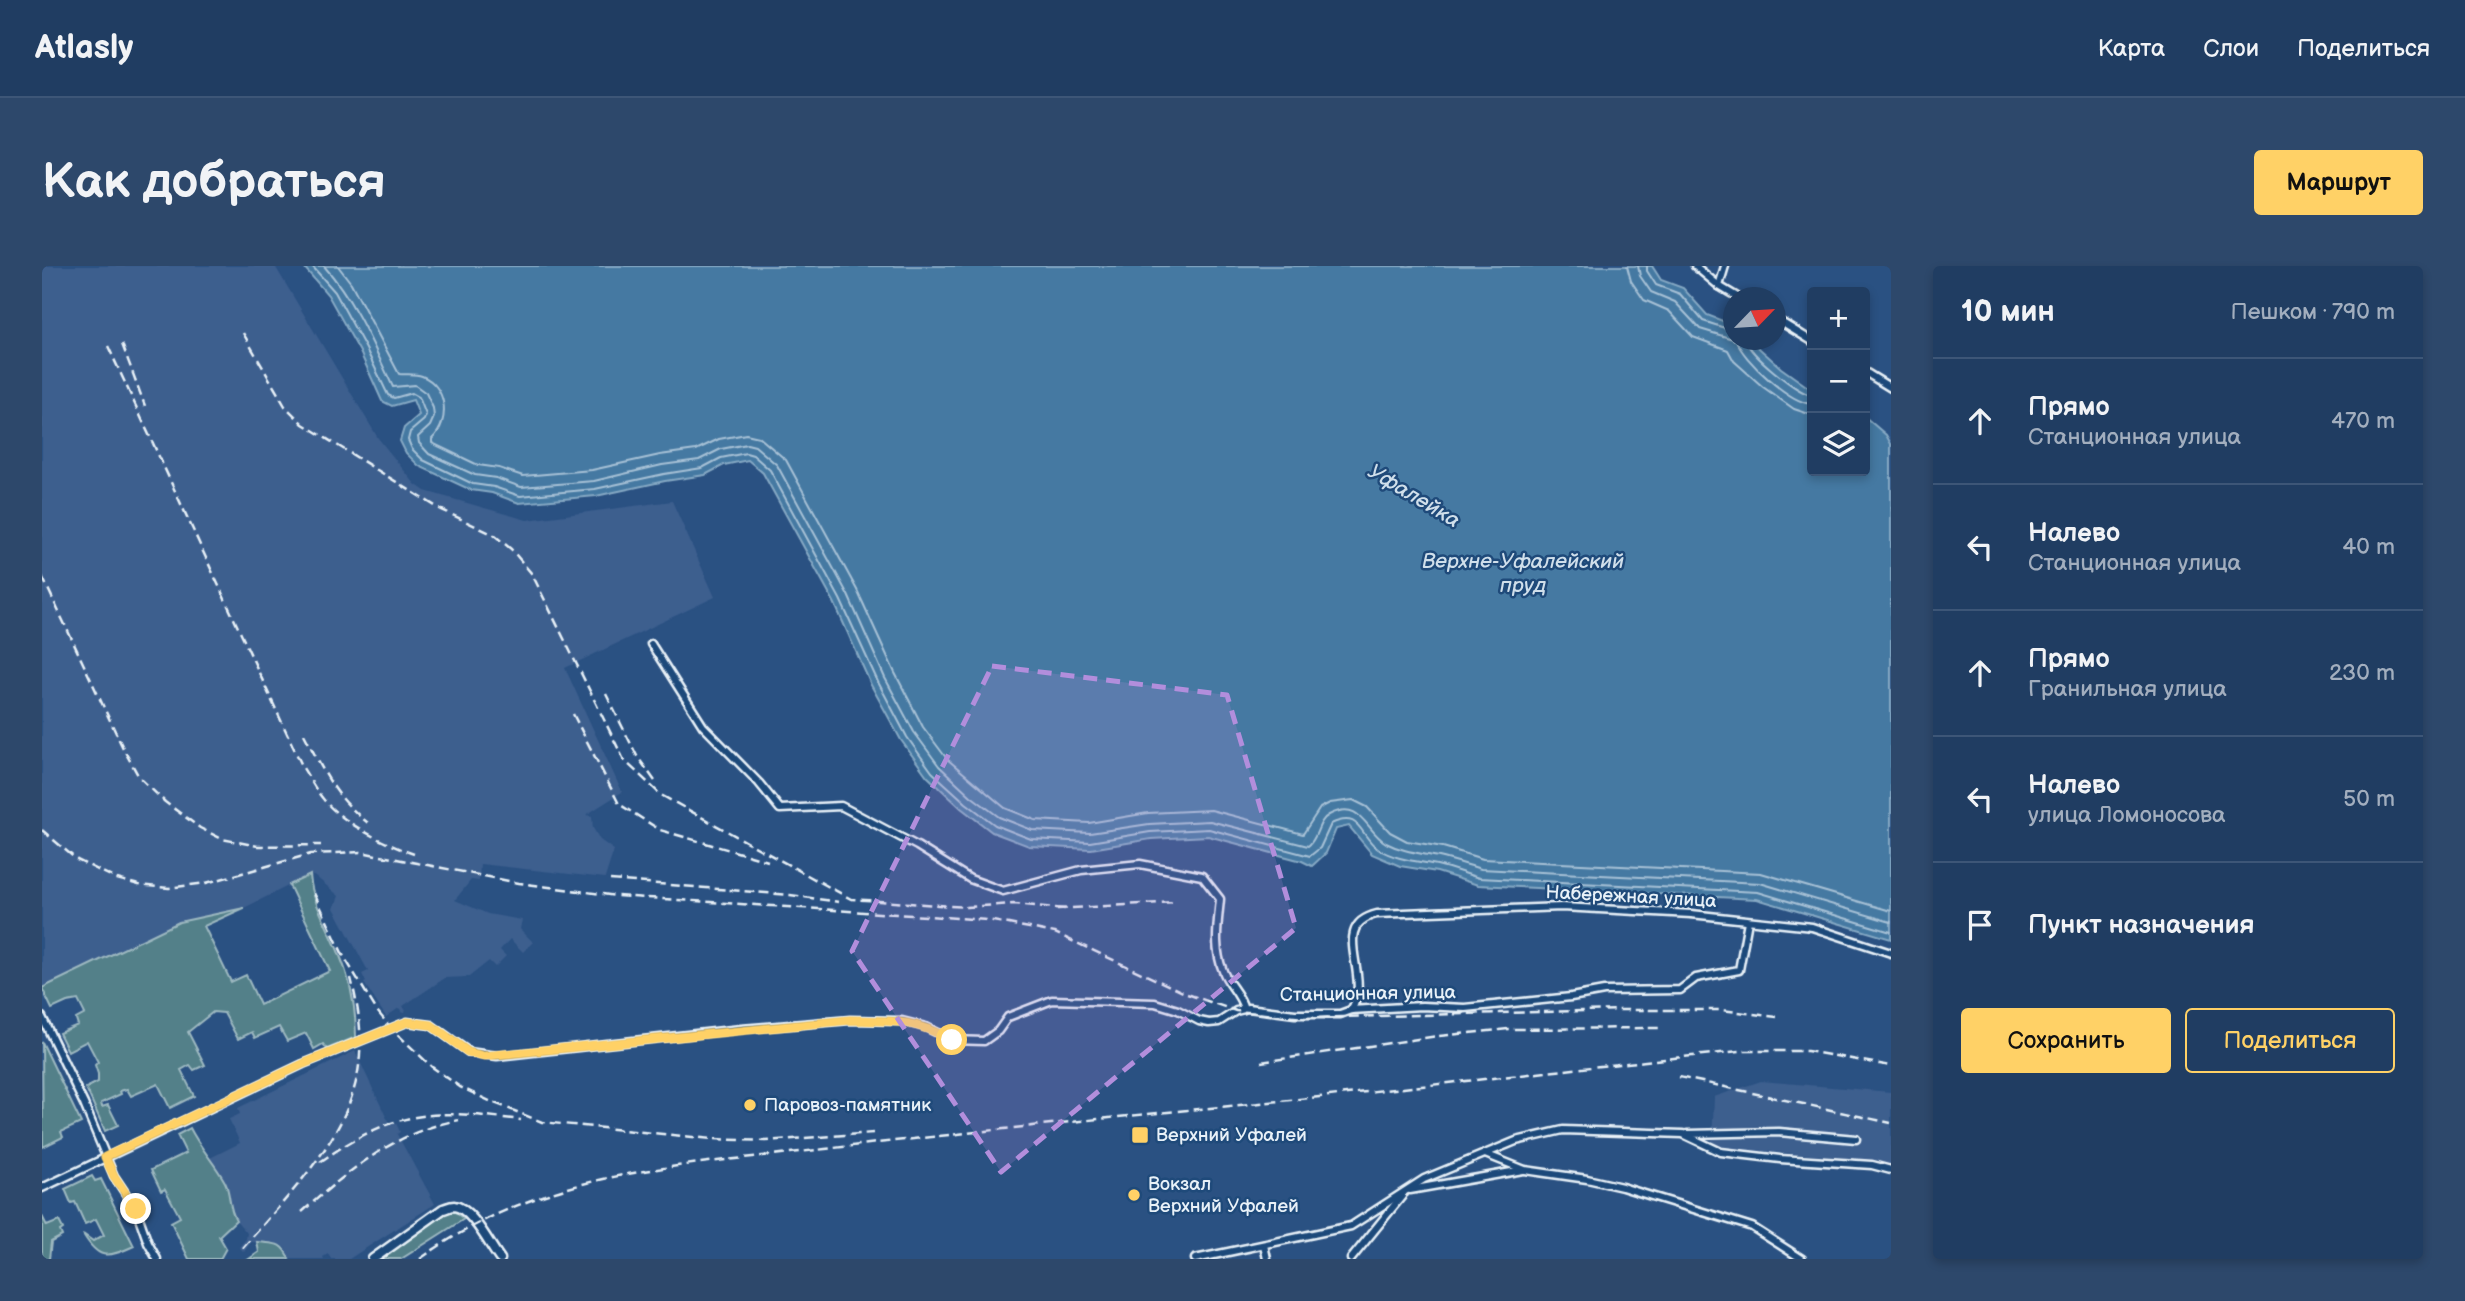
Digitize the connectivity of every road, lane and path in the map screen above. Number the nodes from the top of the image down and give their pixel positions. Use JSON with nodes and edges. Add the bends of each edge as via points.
{"nodes":[{"id":1,"x":1695,"y":266,"type":"edge"},
{"id":2,"x":1725,"y":266,"type":"edge"},
{"id":3,"x":1719,"y":286,"type":"junction"},
{"id":4,"x":1723,"y":288,"type":"edge"},
{"id":5,"x":1786,"y":325,"type":"edge"},
{"id":6,"x":1807,"y":338,"type":"edge"},
{"id":7,"x":1870,"y":375,"type":"edge"},
{"id":8,"x":1891,"y":388,"type":"edge"},
{"id":9,"x":651,"y":644,"type":"dead end"},
{"id":10,"x":1748,"y":921,"type":"junction"},
{"id":11,"x":1891,"y":953,"type":"edge"},
{"id":12,"x":1244,"y":1009,"type":"junction"},
{"id":13,"x":1351,"y":1010,"type":"junction"},
{"id":14,"x":42,"y":1017,"type":"edge"},
{"id":15,"x":1683,"y":1134,"type":"junction"},
{"id":16,"x":1856,"y":1139,"type":"dead end"},
{"id":17,"x":1485,"y":1154,"type":"junction"},
{"id":18,"x":105,"y":1157,"type":"junction"},
{"id":19,"x":1525,"y":1170,"type":"junction"},
{"id":20,"x":1891,"y":1170,"type":"edge"},
{"id":21,"x":42,"y":1188,"type":"edge"},
{"id":22,"x":1407,"y":1190,"type":"junction"},
{"id":23,"x":1264,"y":1245,"type":"junction"},
{"id":24,"x":157,"y":1259,"type":"edge"},
{"id":25,"x":373,"y":1259,"type":"edge"},
{"id":26,"x":500,"y":1259,"type":"edge"},
{"id":27,"x":1195,"y":1259,"type":"edge"},
{"id":28,"x":1268,"y":1259,"type":"edge"},
{"id":29,"x":1351,"y":1259,"type":"edge"},
{"id":30,"x":1802,"y":1259,"type":"edge"}],
"edges":[{"from":1,"to":3,"type":"street"},
{"from":2,"to":3,"type":"street"},
{"from":3,"to":4,"type":"street"},
{"from":5,"to":6,"type":"street"},
{"from":7,"to":8,"type":"street"},
{"from":9,"to":12,"type":"street","via":[[702,726],[780,808],[841,806],[970,878],[1003,891],[1081,870],[1140,864],[1202,877],[1220,899],[1216,943],[1223,972]]},
{"from":10,"to":11,"type":"street","name":"Набережная улица","via":[[1812,928]]},
{"from":10,"to":13,"type":"street","name":"Станционная улица","via":[[1739,970],[1696,978],[1680,990],[1604,991],[1465,1008]]},
{"from":10,"to":13,"type":"street","name":"Набережная улица","via":[[1562,907],[1377,914],[1364,917],[1352,933],[1358,987]]},
{"from":12,"to":13,"type":"street","name":"Станционная улица","via":[[1295,1014]]},
{"from":12,"to":18,"type":"street","name":"Станционная улица","via":[[1209,1023],[1155,1003],[1052,1000],[1009,1017],[984,1041],[952,1040],[902,1021],[850,1020],[497,1056],[468,1052],[431,1025],[407,1022],[303,1064]]},
{"from":14,"to":18,"type":"street"},
{"from":15,"to":16,"type":"street","via":[[1779,1132]]},
{"from":15,"to":17,"type":"street","via":[[1563,1130]]},
{"from":15,"to":20,"type":"street","via":[[1721,1152]]},
{"from":17,"to":19,"type":"street"},
{"from":17,"to":22,"type":"street"},
{"from":18,"to":21,"type":"street","name":"Станционная улица"},
{"from":18,"to":24,"type":"street","via":[[136,1209]]},
{"from":19,"to":22,"type":"street"},
{"from":19,"to":30,"type":"street","via":[[1622,1187],[1752,1227]]},
{"from":22,"to":23,"type":"street","via":[[1352,1226]]},
{"from":22,"to":29,"type":"street"},
{"from":23,"to":27,"type":"street"},
{"from":23,"to":28,"type":"street"},
{"from":25,"to":26,"type":"street","via":[[443,1209],[455,1206],[472,1217]]}]}
